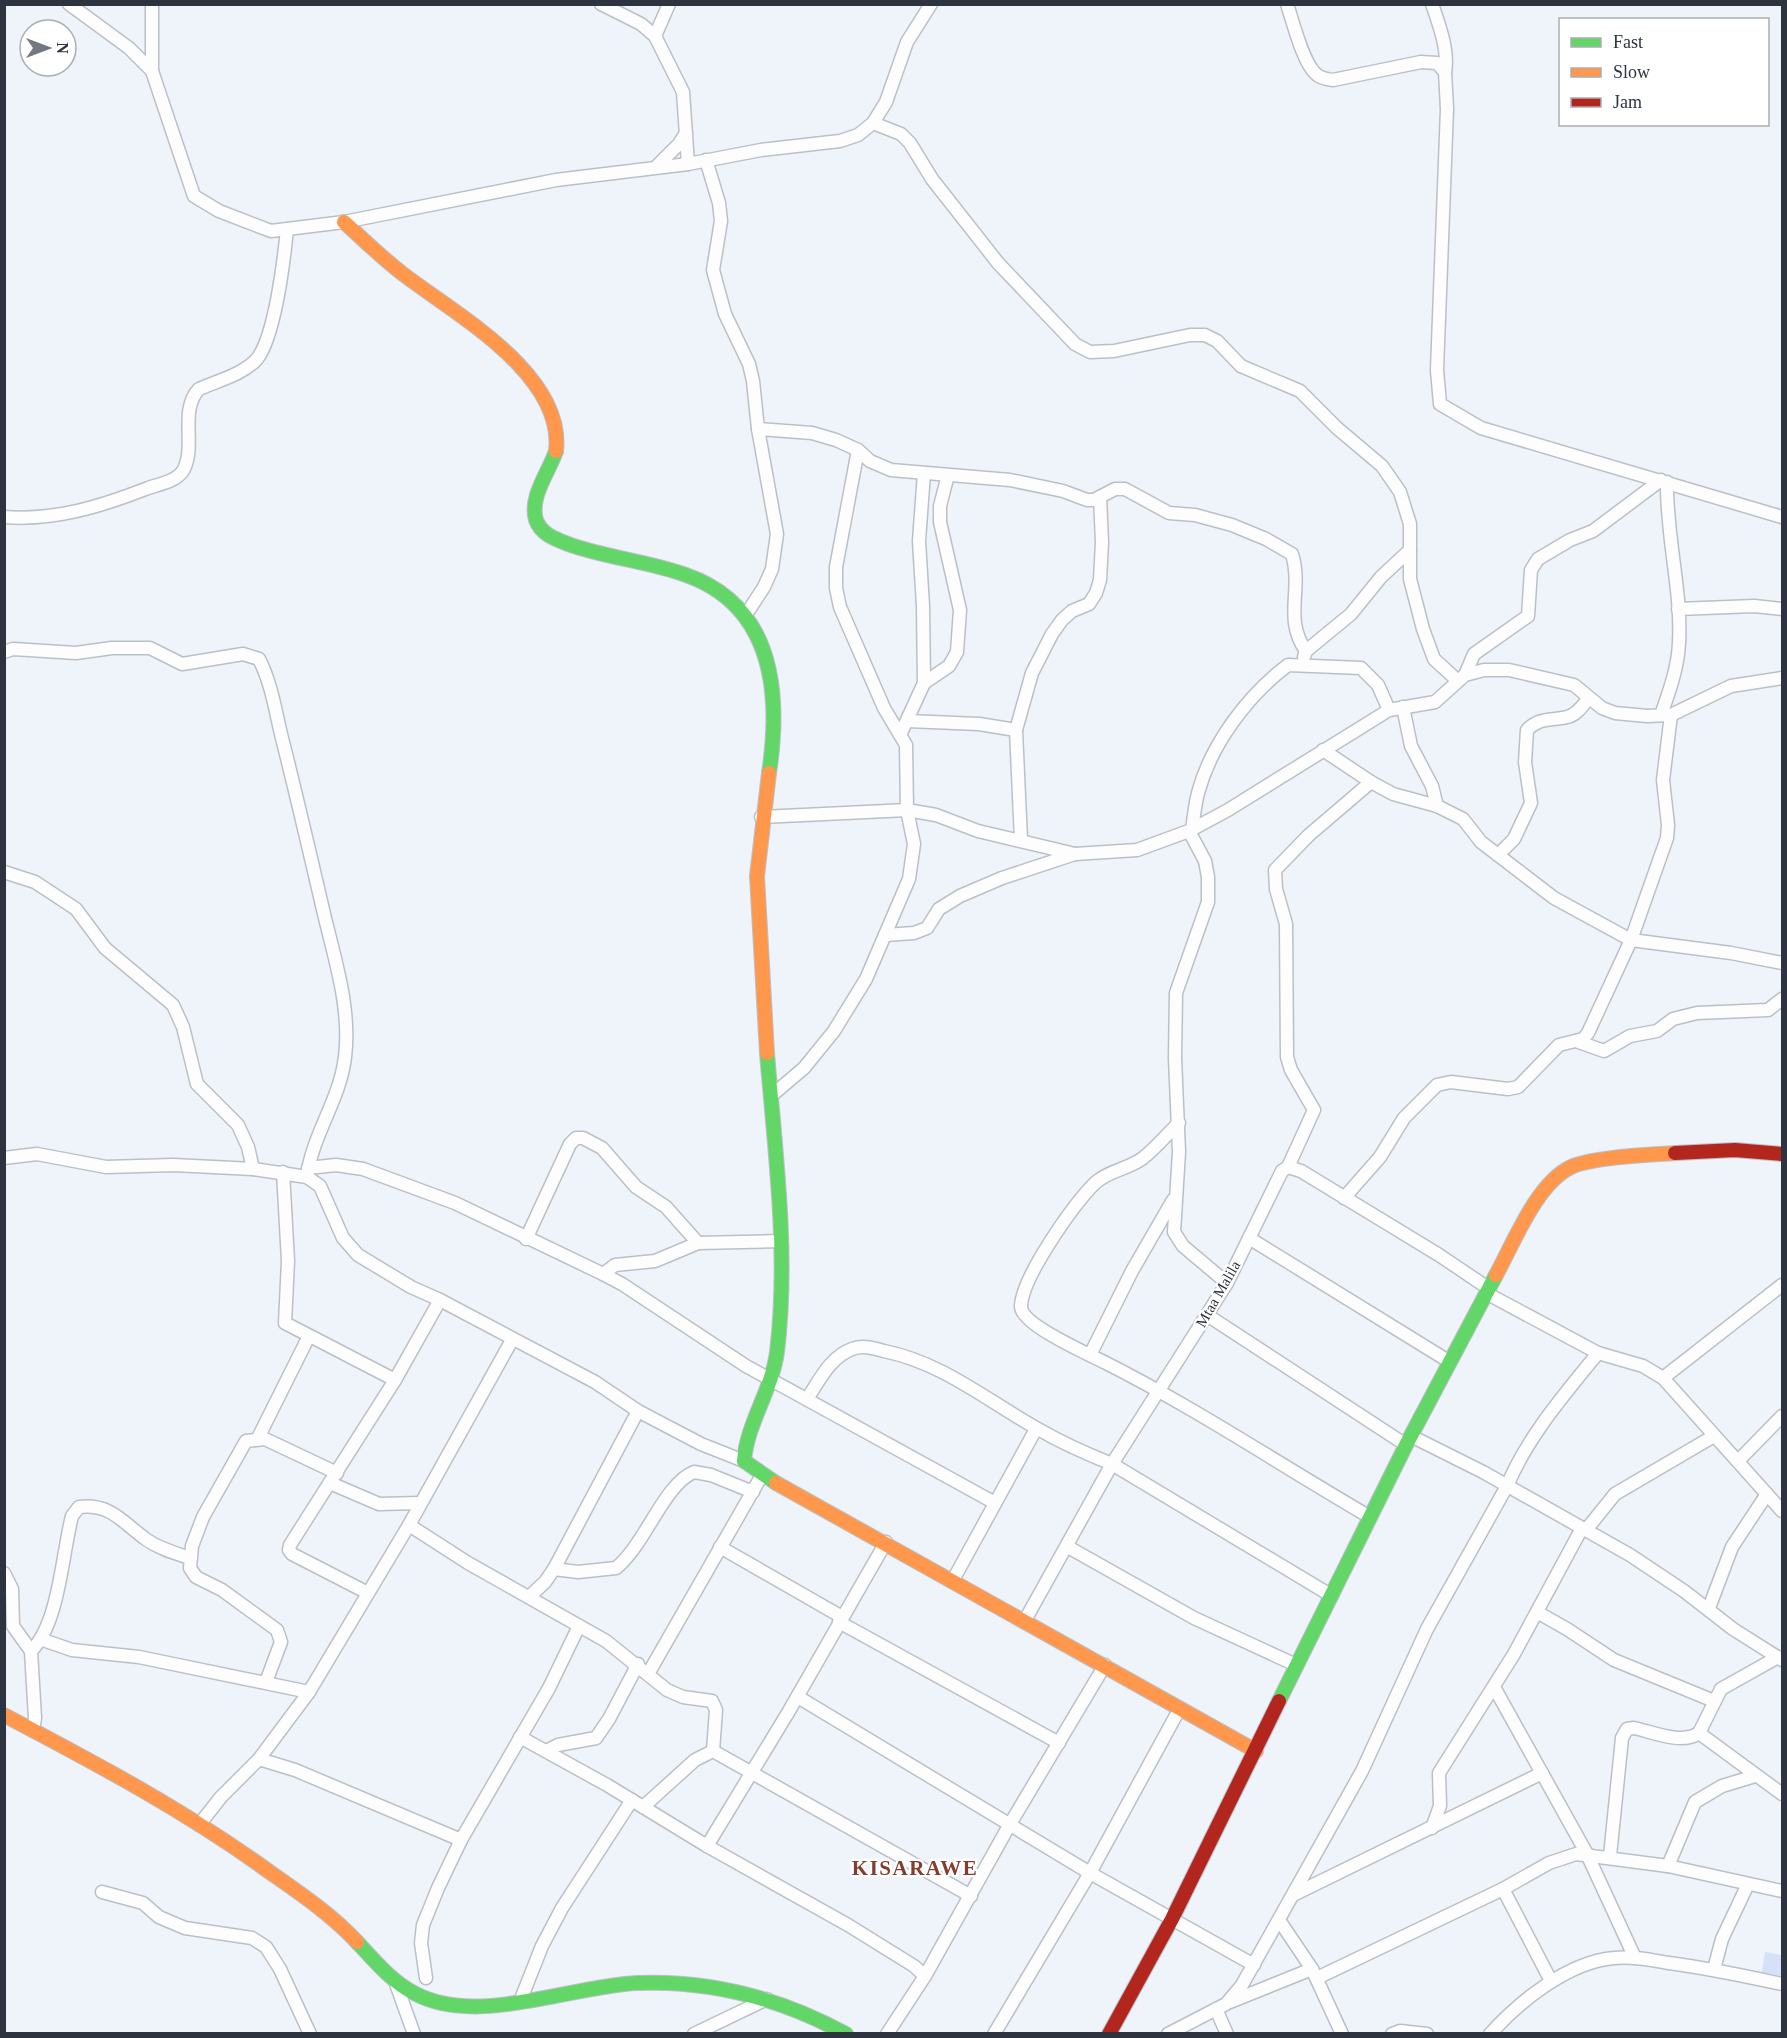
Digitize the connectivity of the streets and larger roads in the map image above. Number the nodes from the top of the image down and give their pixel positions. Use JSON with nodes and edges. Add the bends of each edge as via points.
{"nodes":[{"id":1,"x":69,"y":4,"type":"edge"},
{"id":2,"x":152,"y":4,"type":"edge"},
{"id":3,"x":601,"y":4,"type":"edge"},
{"id":4,"x":669,"y":4,"type":"edge"},
{"id":5,"x":931,"y":4,"type":"edge"},
{"id":6,"x":1287,"y":4,"type":"edge"},
{"id":7,"x":1432,"y":4,"type":"edge"},
{"id":8,"x":655,"y":36,"type":"junction"},
{"id":9,"x":152,"y":71,"type":"junction"},
{"id":10,"x":1445,"y":72,"type":"junction"},
{"id":11,"x":873,"y":123,"type":"junction"},
{"id":12,"x":686,"y":132,"type":"junction"},
{"id":13,"x":706,"y":160,"type":"junction"},
{"id":14,"x":688,"y":164,"type":"junction"},
{"id":15,"x":656,"y":167,"type":"junction"},
{"id":16,"x":344,"y":222,"type":"junction"},
{"id":17,"x":287,"y":229,"type":"junction"},
{"id":18,"x":758,"y":429,"type":"junction"},
{"id":19,"x":858,"y":450,"type":"junction"},
{"id":20,"x":924,"y":473,"type":"junction"},
{"id":21,"x":948,"y":475,"type":"junction"},
{"id":22,"x":1664,"y":481,"type":"junction"},
{"id":23,"x":1100,"y":497,"type":"junction"},
{"id":24,"x":4,"y":517,"type":"edge"},
{"id":25,"x":1782,"y":517,"type":"edge"},
{"id":26,"x":1410,"y":550,"type":"junction"},
{"id":27,"x":1678,"y":609,"type":"junction"},
{"id":28,"x":1782,"y":609,"type":"edge"},
{"id":29,"x":745,"y":616,"type":"junction"},
{"id":30,"x":1306,"y":651,"type":"junction"},
{"id":31,"x":4,"y":652,"type":"edge"},
{"id":32,"x":1302,"y":664,"type":"junction"},
{"id":33,"x":1462,"y":678,"type":"junction"},
{"id":34,"x":1782,"y":678,"type":"edge"},
{"id":35,"x":924,"y":683,"type":"junction"},
{"id":36,"x":1589,"y":698,"type":"junction"},
{"id":37,"x":1403,"y":707,"type":"junction"},
{"id":38,"x":1389,"y":710,"type":"junction"},
{"id":39,"x":1666,"y":715,"type":"junction"},
{"id":40,"x":908,"y":721,"type":"junction"},
{"id":41,"x":1016,"y":730,"type":"junction"},
{"id":42,"x":901,"y":733,"type":"junction"},
{"id":43,"x":1323,"y":750,"type":"junction"},
{"id":44,"x":1371,"y":782,"type":"junction"},
{"id":45,"x":1437,"y":806,"type":"junction"},
{"id":46,"x":908,"y":810,"type":"junction"},
{"id":47,"x":761,"y":817,"type":"junction"},
{"id":48,"x":1191,"y":830,"type":"junction"},
{"id":49,"x":1021,"y":840,"type":"junction"},
{"id":50,"x":1076,"y":854,"type":"junction"},
{"id":51,"x":1498,"y":855,"type":"junction"},
{"id":52,"x":4,"y":872,"type":"edge"},
{"id":53,"x":885,"y":935,"type":"junction"},
{"id":54,"x":1631,"y":940,"type":"junction"},
{"id":55,"x":1782,"y":963,"type":"edge"},
{"id":56,"x":1782,"y":999,"type":"edge"},
{"id":57,"x":1576,"y":1041,"type":"junction"},
{"id":58,"x":771,"y":1096,"type":"junction"},
{"id":59,"x":1179,"y":1123,"type":"junction"},
{"id":60,"x":1782,"y":1154,"type":"edge"},
{"id":61,"x":4,"y":1158,"type":"edge"},
{"id":62,"x":1288,"y":1167,"type":"junction"},
{"id":63,"x":253,"y":1169,"type":"junction"},
{"id":64,"x":282,"y":1172,"type":"junction"},
{"id":65,"x":307,"y":1173,"type":"junction"},
{"id":66,"x":1175,"y":1197,"type":"junction"},
{"id":67,"x":1344,"y":1198,"type":"junction"},
{"id":68,"x":1250,"y":1238,"type":"junction"},
{"id":69,"x":526,"y":1239,"type":"junction"},
{"id":70,"x":780,"y":1241,"type":"junction"},
{"id":71,"x":698,"y":1243,"type":"junction"},
{"id":72,"x":603,"y":1274,"type":"junction"},
{"id":73,"x":1227,"y":1282,"type":"junction"},
{"id":74,"x":1782,"y":1285,"type":"edge"},
{"id":75,"x":1487,"y":1291,"type":"junction"},
{"id":76,"x":440,"y":1300,"type":"junction"},
{"id":77,"x":1207,"y":1315,"type":"junction"},
{"id":78,"x":309,"y":1336,"type":"junction"},
{"id":79,"x":513,"y":1340,"type":"junction"},
{"id":80,"x":1598,"y":1353,"type":"junction"},
{"id":81,"x":1090,"y":1355,"type":"junction"},
{"id":82,"x":1450,"y":1362,"type":"junction"},
{"id":83,"x":1663,"y":1378,"type":"junction"},
{"id":84,"x":772,"y":1379,"type":"junction"},
{"id":85,"x":395,"y":1380,"type":"junction"},
{"id":86,"x":1159,"y":1392,"type":"junction"},
{"id":87,"x":807,"y":1399,"type":"junction"},
{"id":88,"x":638,"y":1411,"type":"junction"},
{"id":89,"x":1782,"y":1416,"type":"edge"},
{"id":90,"x":1036,"y":1429,"type":"junction"},
{"id":91,"x":1714,"y":1436,"type":"junction"},
{"id":92,"x":258,"y":1437,"type":"junction"},
{"id":93,"x":1408,"y":1440,"type":"junction"},
{"id":94,"x":744,"y":1461,"type":"junction"},
{"id":95,"x":1738,"y":1461,"type":"junction"},
{"id":96,"x":1112,"y":1464,"type":"junction"},
{"id":97,"x":762,"y":1475,"type":"junction"},
{"id":98,"x":333,"y":1478,"type":"junction"},
{"id":99,"x":1507,"y":1486,"type":"junction"},
{"id":100,"x":753,"y":1492,"type":"junction"},
{"id":101,"x":1767,"y":1494,"type":"junction"},
{"id":102,"x":420,"y":1503,"type":"junction"},
{"id":103,"x":995,"y":1503,"type":"junction"},
{"id":104,"x":1782,"y":1511,"type":"edge"},
{"id":105,"x":1370,"y":1517,"type":"junction"},
{"id":106,"x":409,"y":1525,"type":"junction"},
{"id":107,"x":1584,"y":1529,"type":"junction"},
{"id":108,"x":886,"y":1542,"type":"junction"},
{"id":109,"x":720,"y":1547,"type":"junction"},
{"id":110,"x":1068,"y":1547,"type":"junction"},
{"id":111,"x":190,"y":1558,"type":"junction"},
{"id":112,"x":554,"y":1569,"type":"junction"},
{"id":113,"x":4,"y":1573,"type":"edge"},
{"id":114,"x":953,"y":1580,"type":"junction"},
{"id":115,"x":366,"y":1592,"type":"junction"},
{"id":116,"x":1332,"y":1596,"type":"junction"},
{"id":117,"x":528,"y":1597,"type":"junction"},
{"id":118,"x":1708,"y":1608,"type":"junction"},
{"id":119,"x":1537,"y":1612,"type":"junction"},
{"id":120,"x":840,"y":1619,"type":"junction"},
{"id":121,"x":1024,"y":1622,"type":"junction"},
{"id":122,"x":579,"y":1626,"type":"junction"},
{"id":123,"x":43,"y":1640,"type":"junction"},
{"id":124,"x":31,"y":1651,"type":"junction"},
{"id":125,"x":1780,"y":1658,"type":"edge"},
{"id":126,"x":638,"y":1664,"type":"junction"},
{"id":127,"x":1105,"y":1665,"type":"junction"},
{"id":128,"x":1296,"y":1665,"type":"junction"},
{"id":129,"x":648,"y":1674,"type":"junction"},
{"id":130,"x":266,"y":1682,"type":"junction"},
{"id":131,"x":1494,"y":1687,"type":"junction"},
{"id":132,"x":309,"y":1692,"type":"junction"},
{"id":133,"x":798,"y":1697,"type":"junction"},
{"id":134,"x":1714,"y":1701,"type":"junction"},
{"id":135,"x":1180,"y":1708,"type":"junction"},
{"id":136,"x":4,"y":1715,"type":"edge"},
{"id":137,"x":33,"y":1731,"type":"junction"},
{"id":138,"x":1699,"y":1733,"type":"junction"},
{"id":139,"x":520,"y":1737,"type":"junction"},
{"id":140,"x":1059,"y":1743,"type":"junction"},
{"id":141,"x":713,"y":1750,"type":"junction"},
{"id":142,"x":546,"y":1751,"type":"junction"},
{"id":143,"x":1256,"y":1751,"type":"junction"},
{"id":144,"x":260,"y":1759,"type":"junction"},
{"id":145,"x":751,"y":1771,"type":"junction"},
{"id":146,"x":1542,"y":1773,"type":"junction"},
{"id":147,"x":1755,"y":1776,"type":"junction"},
{"id":148,"x":1782,"y":1794,"type":"edge"},
{"id":149,"x":637,"y":1803,"type":"junction"},
{"id":150,"x":1010,"y":1824,"type":"junction"},
{"id":151,"x":199,"y":1825,"type":"junction"},
{"id":152,"x":1432,"y":1828,"type":"junction"},
{"id":153,"x":461,"y":1840,"type":"junction"},
{"id":154,"x":707,"y":1846,"type":"junction"},
{"id":155,"x":1587,"y":1854,"type":"junction"},
{"id":156,"x":1610,"y":1856,"type":"junction"},
{"id":157,"x":1668,"y":1866,"type":"junction"},
{"id":158,"x":1090,"y":1873,"type":"junction"},
{"id":159,"x":1748,"y":1884,"type":"junction"},
{"id":160,"x":1503,"y":1889,"type":"junction"},
{"id":161,"x":1782,"y":1891,"type":"edge"},
{"id":162,"x":102,"y":1892,"type":"dead end"},
{"id":163,"x":1293,"y":1895,"type":"junction"},
{"id":164,"x":971,"y":1896,"type":"junction"},
{"id":165,"x":1172,"y":1919,"type":"junction"},
{"id":166,"x":1279,"y":1920,"type":"junction"},
{"id":167,"x":1635,"y":1958,"type":"junction"},
{"id":168,"x":1254,"y":1965,"type":"junction"},
{"id":169,"x":1714,"y":1969,"type":"junction"},
{"id":170,"x":1314,"y":1974,"type":"junction"},
{"id":171,"x":925,"y":1976,"type":"junction"},
{"id":172,"x":426,"y":1978,"type":"dead end"},
{"id":173,"x":394,"y":1980,"type":"junction"},
{"id":174,"x":1551,"y":1982,"type":"junction"},
{"id":175,"x":1782,"y":1984,"type":"edge"},
{"id":176,"x":767,"y":1999,"type":"junction"},
{"id":177,"x":521,"y":2000,"type":"junction"},
{"id":178,"x":1221,"y":2006,"type":"junction"},
{"id":179,"x":310,"y":2034,"type":"edge"},
{"id":180,"x":414,"y":2034,"type":"edge"},
{"id":181,"x":694,"y":2034,"type":"edge"},
{"id":182,"x":846,"y":2034,"type":"edge"},
{"id":183,"x":887,"y":2034,"type":"edge"},
{"id":184,"x":994,"y":2034,"type":"edge"},
{"id":185,"x":1110,"y":2034,"type":"edge"},
{"id":186,"x":1168,"y":2034,"type":"edge"},
{"id":187,"x":1227,"y":2034,"type":"edge"},
{"id":188,"x":1342,"y":2034,"type":"edge"},
{"id":189,"x":1392,"y":2034,"type":"edge"},
{"id":190,"x":1427,"y":2034,"type":"edge"},
{"id":191,"x":1490,"y":2034,"type":"edge"}],
"edges":[{"from":1,"to":9,"type":"street","via":[[129,48]]},
{"from":2,"to":9,"type":"street"},
{"from":3,"to":8,"type":"street","via":[[641,24]]},
{"from":4,"to":8,"type":"street"},
{"from":5,"to":11,"type":"street","via":[[908,42],[886,102]]},
{"from":6,"to":10,"type":"street","via":[[1307,60],[1321,78],[1333,80],[1421,62],[1437,63]]},
{"from":7,"to":10,"type":"street","via":[[1440,28]]},
{"from":8,"to":12,"type":"street","via":[[683,92]]},
{"from":9,"to":17,"type":"street","via":[[194,196],[219,211],[271,231]]},
{"from":10,"to":22,"type":"street","via":[[1437,370],[1440,404],[1481,428]]},
{"from":11,"to":13,"type":"street","via":[[858,135],[840,141]]},
{"from":11,"to":26,"type":"street","via":[[901,134],[910,143],[932,179],[998,264],[1075,344],[1090,352],[1114,351],[1205,335],[1217,341],[1241,366],[1299,392],[1382,466],[1400,492],[1410,524]]},
{"from":12,"to":14,"type":"street"},
{"from":12,"to":15,"type":"street","via":[[680,144]]},
{"from":13,"to":14,"type":"street"},
{"from":13,"to":18,"type":"street","via":[[721,221],[714,270],[725,314],[749,364]]},
{"from":14,"to":15,"type":"street"},
{"from":15,"to":16,"type":"street","via":[[556,180]]},
{"from":16,"to":17,"type":"street"},
{"from":16,"to":29,"type":"street","via":[[399,272],[516,363],[533,382],[556,430],[556,451],[536,502],[540,528],[554,539],[593,554],[704,580],[726,594]]},
{"from":17,"to":24,"type":"street","via":[[284,263],[265,345],[256,360],[245,368],[194,394],[186,461],[176,477],[99,508],[32,518]]},
{"from":18,"to":19,"type":"street","via":[[812,433]]},
{"from":18,"to":29,"type":"street","via":[[777,534],[772,569]]},
{"from":19,"to":20,"type":"street","via":[[870,461],[891,470]]},
{"from":19,"to":42,"type":"street","via":[[836,567],[836,588],[840,607],[884,708]]},
{"from":20,"to":21,"type":"street"},
{"from":20,"to":35,"type":"street","via":[[919,541]]},
{"from":21,"to":23,"type":"street","via":[[1010,480],[1087,500]]},
{"from":21,"to":35,"type":"street","via":[[940,522],[960,610],[959,642],[949,666]]},
{"from":22,"to":25,"type":"street"},
{"from":22,"to":27,"type":"street"},
{"from":22,"to":33,"type":"street","via":[[1593,531],[1538,559],[1531,570],[1528,616],[1474,654]]},
{"from":23,"to":30,"type":"street","via":[[1115,489],[1125,489],[1169,513],[1232,525],[1287,549],[1297,569],[1293,626]]},
{"from":23,"to":41,"type":"street","via":[[1102,543],[1096,593],[1089,604],[1072,611],[1052,633],[1032,673]]},
{"from":26,"to":30,"type":"street","via":[[1351,614]]},
{"from":26,"to":33,"type":"street","via":[[1410,579],[1434,659]]},
{"from":27,"to":28,"type":"street"},
{"from":27,"to":39,"type":"street","via":[[1677,665]]},
{"from":29,"to":47,"type":"street","via":[[772,673],[775,693]]},
{"from":30,"to":32,"type":"street"},
{"from":31,"to":65,"type":"street","via":[[150,648],[182,664],[243,654],[259,659],[268,678],[298,800],[346,1022],[342,1077],[314,1143]]},
{"from":32,"to":38,"type":"street","via":[[1361,668],[1378,685]]},
{"from":32,"to":48,"type":"street","via":[[1288,665],[1246,704],[1208,763]]},
{"from":33,"to":36,"type":"street","via":[[1484,670],[1509,670],[1574,685]]},
{"from":33,"to":37,"type":"street","via":[[1435,702]]},
{"from":34,"to":39,"type":"street","via":[[1731,686]]},
{"from":35,"to":40,"type":"street"},
{"from":36,"to":39,"type":"street","via":[[1615,713]]},
{"from":36,"to":51,"type":"street","via":[[1578,712],[1534,722],[1527,730],[1525,762],[1531,803],[1514,839]]},
{"from":37,"to":38,"type":"street"},
{"from":37,"to":45,"type":"street","via":[[1411,746],[1432,786]]},
{"from":38,"to":43,"type":"street"},
{"from":39,"to":54,"type":"street","via":[[1666,838]]},
{"from":40,"to":41,"type":"street"},
{"from":40,"to":42,"type":"street"},
{"from":41,"to":49,"type":"street"},
{"from":42,"to":46,"type":"street","via":[[906,745]]},
{"from":43,"to":44,"type":"street"},
{"from":43,"to":48,"type":"street"},
{"from":44,"to":45,"type":"street","via":[[1393,794]]},
{"from":44,"to":62,"type":"street","name":"Mtaa Malila","via":[[1308,835],[1275,870],[1276,890],[1286,924],[1287,1056],[1290,1070],[1314,1110]]},
{"from":45,"to":51,"type":"street","via":[[1463,819],[1481,842]]},
{"from":46,"to":47,"type":"street"},
{"from":46,"to":49,"type":"street"},
{"from":46,"to":53,"type":"street","via":[[914,844],[909,879]]},
{"from":47,"to":58,"type":"street","via":[[757,874]]},
{"from":48,"to":50,"type":"street","via":[[1137,850]]},
{"from":48,"to":59,"type":"street","via":[[1205,861],[1208,902],[1176,993]]},
{"from":49,"to":50,"type":"street"},
{"from":50,"to":53,"type":"street","via":[[960,896],[939,909],[927,928]]},
{"from":51,"to":54,"type":"street","via":[[1554,898]]},
{"from":52,"to":63,"type":"street","via":[[35,882],[76,909],[105,948],[173,1005],[183,1027],[197,1084],[238,1125],[249,1147]]},
{"from":53,"to":58,"type":"street","via":[[866,979],[834,1031],[804,1068]]},
{"from":54,"to":55,"type":"street"},
{"from":54,"to":57,"type":"street","via":[[1588,1033]]},
{"from":56,"to":57,"type":"street","via":[[1768,1010],[1697,1013],[1673,1019],[1657,1031],[1630,1036],[1604,1051]]},
{"from":57,"to":67,"type":"street","via":[[1559,1045],[1518,1087],[1451,1082],[1437,1085],[1404,1118],[1380,1157]]},
{"from":58,"to":70,"type":"street"},
{"from":59,"to":66,"type":"street"},
{"from":59,"to":81,"type":"street","via":[[1142,1159],[1110,1171],[1095,1184],[1044,1251],[1029,1280],[1021,1307],[1024,1317]]},
{"from":60,"to":75,"type":"street","via":[[1753,1149],[1717,1150],[1572,1166],[1552,1179]]},
{"from":61,"to":63,"type":"street","via":[[37,1154],[106,1167]]},
{"from":62,"to":67,"type":"street"},
{"from":62,"to":68,"type":"street","name":"Mtaa Malila","via":[[1275,1181]]},
{"from":63,"to":64,"type":"street"},
{"from":64,"to":65,"type":"street"},
{"from":64,"to":78,"type":"street","via":[[288,1260],[285,1323]]},
{"from":65,"to":69,"type":"street","via":[[336,1165],[363,1169],[455,1203]]},
{"from":65,"to":76,"type":"street","via":[[320,1186],[343,1238],[358,1255]]},
{"from":66,"to":73,"type":"street","via":[[1175,1237]]},
{"from":66,"to":81,"type":"street"},
{"from":67,"to":75,"type":"street","via":[[1439,1255]]},
{"from":68,"to":73,"type":"street","name":"Mtaa Malila"},
{"from":68,"to":82,"type":"street"},
{"from":69,"to":71,"type":"street","via":[[570,1144],[583,1138],[602,1148],[636,1187],[666,1207]]},
{"from":69,"to":72,"type":"street"},
{"from":70,"to":71,"type":"street"},
{"from":70,"to":84,"type":"street","via":[[779,1327]]},
{"from":71,"to":72,"type":"street","via":[[655,1261],[615,1265]]},
{"from":72,"to":84,"type":"street"},
{"from":73,"to":77,"type":"street","name":"Mtaa Malila"},
{"from":74,"to":83,"type":"street"},
{"from":75,"to":80,"type":"street","via":[[1541,1325]]},
{"from":75,"to":82,"type":"street"},
{"from":76,"to":79,"type":"street"},
{"from":76,"to":85,"type":"street"},
{"from":77,"to":86,"type":"street","name":"Mtaa Malila"},
{"from":77,"to":93,"type":"street"},
{"from":78,"to":85,"type":"street"},
{"from":78,"to":92,"type":"street"},
{"from":79,"to":88,"type":"street","via":[[595,1382]]},
{"from":79,"to":102,"type":"street"},
{"from":80,"to":83,"type":"street","via":[[1643,1366]]},
{"from":80,"to":99,"type":"street","via":[[1526,1446]]},
{"from":81,"to":86,"type":"street"},
{"from":82,"to":93,"type":"street"},
{"from":83,"to":91,"type":"street"},
{"from":84,"to":87,"type":"street"},
{"from":84,"to":94,"type":"street","via":[[747,1440]]},
{"from":85,"to":98,"type":"street"},
{"from":86,"to":96,"type":"street","name":"Mtaa Malila"},
{"from":86,"to":105,"type":"street"},
{"from":87,"to":90,"type":"street","via":[[835,1360],[852,1349],[865,1347],[905,1355],[941,1369]]},
{"from":87,"to":103,"type":"street"},
{"from":88,"to":94,"type":"street","via":[[700,1444]]},
{"from":88,"to":112,"type":"street"},
{"from":89,"to":95,"type":"street"},
{"from":90,"to":96,"type":"street"},
{"from":90,"to":103,"type":"street"},
{"from":91,"to":95,"type":"street"},
{"from":91,"to":107,"type":"street","via":[[1615,1494]]},
{"from":92,"to":98,"type":"street"},
{"from":92,"to":111,"type":"street","via":[[246,1441],[202,1517]]},
{"from":93,"to":99,"type":"street"},
{"from":93,"to":105,"type":"street"},
{"from":94,"to":97,"type":"street"},
{"from":95,"to":101,"type":"street"},
{"from":96,"to":110,"type":"street","name":"Mtaa Malila"},
{"from":96,"to":116,"type":"street"},
{"from":97,"to":100,"type":"street"},
{"from":97,"to":108,"type":"street"},
{"from":98,"to":102,"type":"street","via":[[379,1504]]},
{"from":98,"to":115,"type":"street","via":[[289,1550]]},
{"from":99,"to":107,"type":"street"},
{"from":99,"to":163,"type":"street","via":[[1432,1619],[1362,1771]]},
{"from":100,"to":109,"type":"street"},
{"from":100,"to":112,"type":"street","via":[[694,1472],[677,1482],[636,1547],[616,1568],[596,1572]]},
{"from":101,"to":104,"type":"street"},
{"from":101,"to":118,"type":"street","via":[[1732,1547]]},
{"from":102,"to":106,"type":"street"},
{"from":103,"to":114,"type":"street"},
{"from":105,"to":116,"type":"street"},
{"from":106,"to":115,"type":"street"},
{"from":106,"to":117,"type":"street"},
{"from":107,"to":118,"type":"street","via":[[1654,1570]]},
{"from":107,"to":119,"type":"street"},
{"from":108,"to":114,"type":"street"},
{"from":108,"to":120,"type":"street"},
{"from":109,"to":120,"type":"street"},
{"from":109,"to":129,"type":"street"},
{"from":110,"to":121,"type":"street","name":"Mtaa Malila"},
{"from":110,"to":128,"type":"street","via":[[1194,1618]]},
{"from":111,"to":123,"type":"street","via":[[148,1541],[106,1508],[79,1507],[72,1516],[52,1617]]},
{"from":111,"to":130,"type":"street","via":[[190,1568],[196,1577],[222,1590],[278,1630],[280,1642]]},
{"from":112,"to":117,"type":"street"},
{"from":113,"to":124,"type":"street","via":[[12,1589],[13,1626]]},
{"from":114,"to":121,"type":"street"},
{"from":115,"to":132,"type":"street"},
{"from":116,"to":128,"type":"street"},
{"from":117,"to":122,"type":"street"},
{"from":118,"to":125,"type":"street"},
{"from":119,"to":131,"type":"street"},
{"from":119,"to":134,"type":"street","via":[[1614,1660]]},
{"from":120,"to":133,"type":"street"},
{"from":120,"to":140,"type":"street"},
{"from":121,"to":127,"type":"street"},
{"from":122,"to":126,"type":"street"},
{"from":122,"to":139,"type":"street"},
{"from":123,"to":124,"type":"street"},
{"from":123,"to":130,"type":"street","via":[[72,1650],[139,1657]]},
{"from":124,"to":137,"type":"street"},
{"from":125,"to":134,"type":"street","via":[[1722,1689]]},
{"from":126,"to":129,"type":"street"},
{"from":126,"to":142,"type":"street","via":[[596,1738]]},
{"from":127,"to":135,"type":"street"},
{"from":127,"to":140,"type":"street"},
{"from":128,"to":143,"type":"street"},
{"from":129,"to":141,"type":"street","via":[[683,1697],[712,1701],[716,1710]]},
{"from":130,"to":132,"type":"street"},
{"from":131,"to":146,"type":"street"},
{"from":131,"to":152,"type":"street","via":[[1439,1773],[1440,1806]]},
{"from":132,"to":144,"type":"street"},
{"from":133,"to":145,"type":"street"},
{"from":133,"to":150,"type":"street"},
{"from":134,"to":138,"type":"street"},
{"from":135,"to":143,"type":"street"},
{"from":135,"to":158,"type":"street"},
{"from":136,"to":137,"type":"street"},
{"from":137,"to":151,"type":"street","via":[[139,1786]]},
{"from":138,"to":147,"type":"street"},
{"from":138,"to":156,"type":"street","via":[[1679,1738],[1634,1728],[1627,1730],[1622,1738]]},
{"from":139,"to":142,"type":"street"},
{"from":139,"to":153,"type":"street"},
{"from":140,"to":150,"type":"street"},
{"from":141,"to":145,"type":"street"},
{"from":141,"to":149,"type":"street"},
{"from":142,"to":149,"type":"street"},
{"from":143,"to":165,"type":"street"},
{"from":144,"to":151,"type":"street"},
{"from":144,"to":153,"type":"street"},
{"from":145,"to":154,"type":"street"},
{"from":145,"to":164,"type":"street"},
{"from":146,"to":152,"type":"street"},
{"from":146,"to":155,"type":"street"},
{"from":147,"to":148,"type":"street"},
{"from":147,"to":157,"type":"street","via":[[1722,1786],[1695,1803]]},
{"from":149,"to":154,"type":"street"},
{"from":149,"to":177,"type":"street","via":[[562,1908]]},
{"from":150,"to":158,"type":"street"},
{"from":150,"to":164,"type":"street"},
{"from":151,"to":173,"type":"street","via":[[344,1929]]},
{"from":152,"to":163,"type":"street"},
{"from":153,"to":172,"type":"street","via":[[423,1925]]},
{"from":154,"to":171,"type":"street","via":[[848,1925]]},
{"from":155,"to":156,"type":"street"},
{"from":155,"to":160,"type":"street","via":[[1549,1863]]},
{"from":155,"to":167,"type":"street"},
{"from":156,"to":157,"type":"street"},
{"from":157,"to":159,"type":"street"},
{"from":158,"to":165,"type":"street"},
{"from":158,"to":184,"type":"street"},
{"from":159,"to":161,"type":"street"},
{"from":159,"to":169,"type":"street","via":[[1722,1939]]},
{"from":160,"to":170,"type":"street"},
{"from":160,"to":174,"type":"street"},
{"from":162,"to":179,"type":"street","via":[[143,1903],[159,1917],[185,1928],[252,1938],[267,1947]]},
{"from":163,"to":166,"type":"street"},
{"from":164,"to":171,"type":"street"},
{"from":165,"to":168,"type":"street"},
{"from":165,"to":185,"type":"street"},
{"from":166,"to":168,"type":"street"},
{"from":166,"to":170,"type":"street"},
{"from":167,"to":169,"type":"street"},
{"from":167,"to":174,"type":"street","via":[[1612,1958]]},
{"from":168,"to":178,"type":"street","via":[[1242,1985]]},
{"from":169,"to":175,"type":"street"},
{"from":170,"to":178,"type":"street"},
{"from":170,"to":188,"type":"street"},
{"from":171,"to":183,"type":"street"},
{"from":173,"to":177,"type":"street","via":[[429,2000],[472,2005]]},
{"from":173,"to":180,"type":"street"},
{"from":174,"to":191,"type":"street","via":[[1511,2011]]},
{"from":176,"to":177,"type":"street","via":[[712,1984],[652,1983],[604,1986]]},
{"from":176,"to":181,"type":"street"},
{"from":176,"to":182,"type":"street","via":[[810,2013]]},
{"from":178,"to":186,"type":"street"},
{"from":178,"to":187,"type":"street"},
{"from":189,"to":190,"type":"street"}]}
